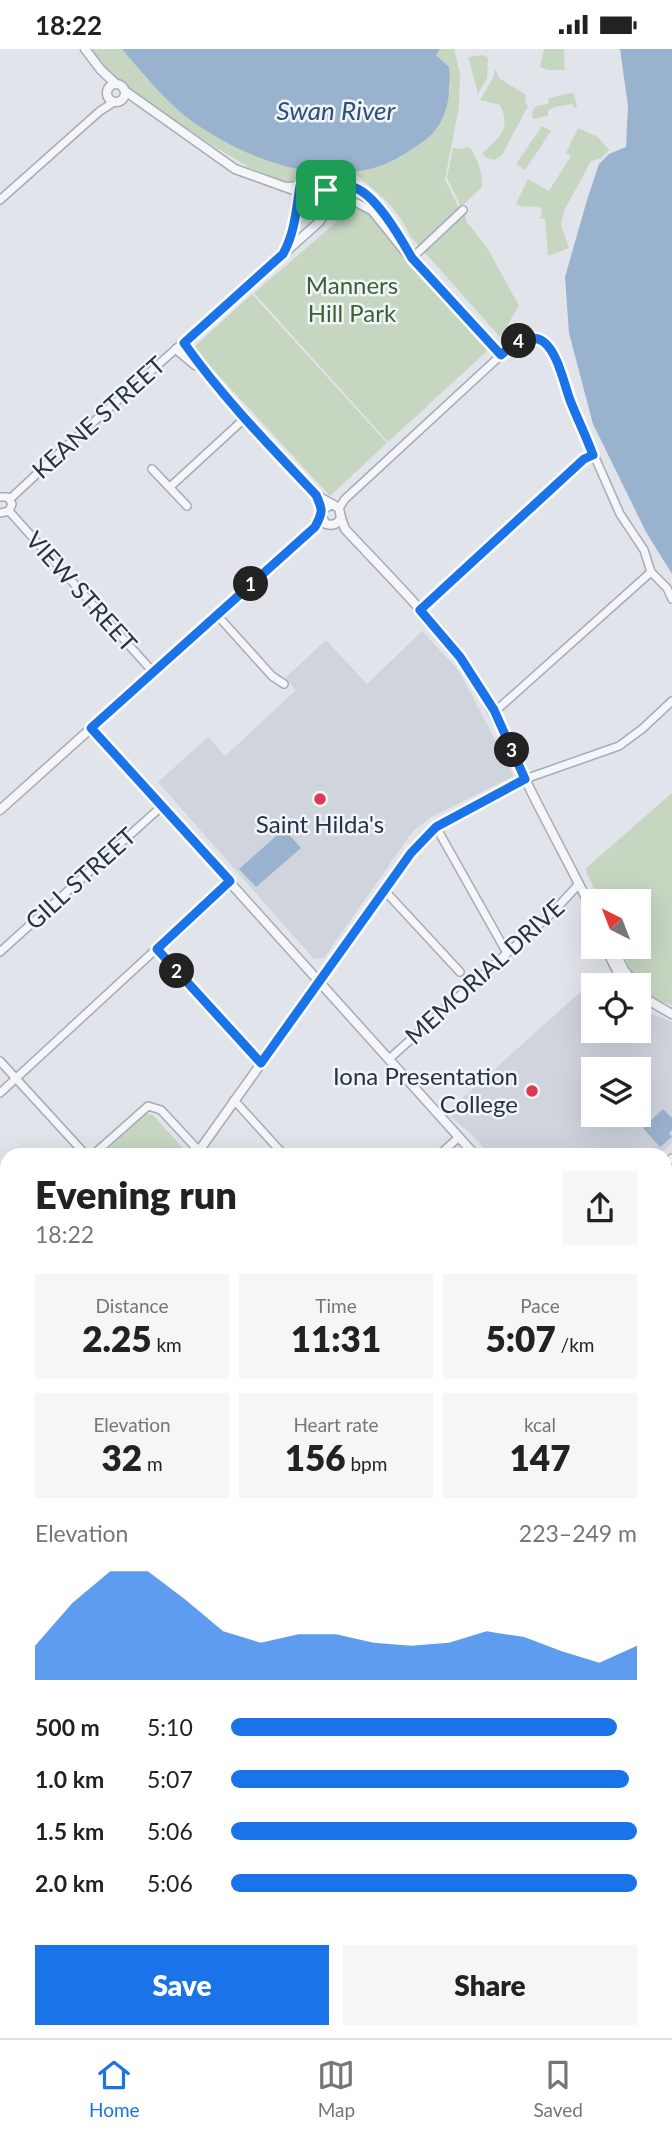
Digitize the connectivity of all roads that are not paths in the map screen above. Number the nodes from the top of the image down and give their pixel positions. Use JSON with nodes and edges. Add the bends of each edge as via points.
{"nodes":[{"id":1,"x":85,"y":49,"type":"edge"},
{"id":2,"x":114,"y":85,"type":"junction"},
{"id":3,"x":124,"y":95,"type":"junction"},
{"id":4,"x":111,"y":99,"type":"junction"},
{"id":5,"x":300,"y":189,"type":"junction"},
{"id":6,"x":337,"y":196,"type":"junction"},
{"id":7,"x":0,"y":200,"type":"edge"},
{"id":8,"x":463,"y":210,"type":"dead end"},
{"id":9,"x":283,"y":254,"type":"junction"},
{"id":10,"x":412,"y":258,"type":"junction"},
{"id":11,"x":184,"y":343,"type":"junction"},
{"id":12,"x":176,"y":349,"type":"junction"},
{"id":13,"x":501,"y":355,"type":"junction"},
{"id":14,"x":206,"y":374,"type":"junction"},
{"id":15,"x":244,"y":419,"type":"junction"},
{"id":16,"x":593,"y":455,"type":"junction"},
{"id":17,"x":152,"y":468,"type":"dead end"},
{"id":18,"x":170,"y":487,"type":"junction"},
{"id":19,"x":0,"y":497,"type":"edge"},
{"id":20,"x":10,"y":499,"type":"junction"},
{"id":21,"x":187,"y":506,"type":"dead end"},
{"id":22,"x":9,"y":511,"type":"junction"},
{"id":23,"x":0,"y":513,"type":"edge"},
{"id":24,"x":330,"y":514,"type":"junction"},
{"id":25,"x":651,"y":572,"type":"junction"},
{"id":26,"x":672,"y":599,"type":"edge"},
{"id":27,"x":420,"y":610,"type":"junction"},
{"id":28,"x":217,"y":615,"type":"junction"},
{"id":29,"x":153,"y":672,"type":"junction"},
{"id":30,"x":284,"y":684,"type":"dead end"},
{"id":31,"x":672,"y":701,"type":"edge"},
{"id":32,"x":494,"y":710,"type":"junction"},
{"id":33,"x":91,"y":728,"type":"junction"},
{"id":34,"x":525,"y":779,"type":"junction"},
{"id":35,"x":162,"y":806,"type":"junction"},
{"id":36,"x":0,"y":810,"type":"edge"},
{"id":37,"x":436,"y":827,"type":"junction"},
{"id":38,"x":230,"y":881,"type":"junction"},
{"id":39,"x":579,"y":884,"type":"junction"},
{"id":40,"x":582,"y":889,"type":"edge"},
{"id":41,"x":385,"y":891,"type":"junction"},
{"id":42,"x":157,"y":949,"type":"junction"},
{"id":43,"x":0,"y":952,"type":"edge"},
{"id":44,"x":507,"y":953,"type":"junction"},
{"id":45,"x":460,"y":972,"type":"dead end"},
{"id":46,"x":319,"y":982,"type":"junction"},
{"id":47,"x":651,"y":999,"type":"edge"},
{"id":48,"x":651,"y":1001,"type":"edge"},
{"id":49,"x":658,"y":1005,"type":"junction"},
{"id":50,"x":672,"y":1014,"type":"edge"},
{"id":51,"x":389,"y":1059,"type":"junction"},
{"id":52,"x":0,"y":1061,"type":"edge"},
{"id":53,"x":261,"y":1063,"type":"junction"},
{"id":54,"x":16,"y":1079,"type":"junction"},
{"id":55,"x":0,"y":1093,"type":"edge"},
{"id":56,"x":234,"y":1100,"type":"junction"},
{"id":57,"x":459,"y":1137,"type":"junction"},
{"id":58,"x":80,"y":1148,"type":"edge"},
{"id":59,"x":101,"y":1148,"type":"edge"},
{"id":60,"x":194,"y":1148,"type":"edge"},
{"id":61,"x":201,"y":1148,"type":"edge"},
{"id":62,"x":278,"y":1148,"type":"edge"},
{"id":63,"x":447,"y":1148,"type":"edge"},
{"id":64,"x":469,"y":1148,"type":"edge"}],
"edges":[{"from":1,"to":2,"type":"street"},
{"from":2,"to":3,"type":"street","via":[[122,86]]},
{"from":2,"to":4,"type":"street","via":[[108,90]]},
{"from":3,"to":4,"type":"street"},
{"from":3,"to":5,"type":"street","via":[[138,99],[235,169]]},
{"from":4,"to":7,"type":"street"},
{"from":5,"to":6,"type":"street"},
{"from":5,"to":9,"type":"street","via":[[296,222]]},
{"from":6,"to":9,"type":"street","name":"KEANE STREET","via":[[319,222]]},
{"from":6,"to":10,"type":"street","via":[[372,211]]},
{"from":6,"to":10,"type":"street","via":[[352,187],[363,192]]},
{"from":8,"to":10,"type":"street"},
{"from":9,"to":11,"type":"street","name":"KEANE STREET"},
{"from":10,"to":13,"type":"street"},
{"from":11,"to":12,"type":"street","name":"KEANE STREET"},
{"from":11,"to":14,"type":"street"},
{"from":12,"to":14,"type":"street"},
{"from":12,"to":20,"type":"street","name":"KEANE STREET"},
{"from":13,"to":16,"type":"street","via":[[520,340],[547,343]]},
{"from":13,"to":24,"type":"street"},
{"from":14,"to":15,"type":"street"},
{"from":15,"to":18,"type":"street"},
{"from":15,"to":24,"type":"street"},
{"from":16,"to":25,"type":"street"},
{"from":16,"to":27,"type":"street"},
{"from":17,"to":18,"type":"street"},
{"from":18,"to":21,"type":"street"},
{"from":19,"to":20,"type":"street"},
{"from":20,"to":22,"type":"street"},
{"from":22,"to":23,"type":"street"},
{"from":22,"to":29,"type":"street","name":"VIEW STREET"},
{"from":24,"to":27,"type":"street"},
{"from":24,"to":28,"type":"street"},
{"from":25,"to":26,"type":"street"},
{"from":25,"to":32,"type":"street"},
{"from":27,"to":32,"type":"street","via":[[460,657]]},
{"from":28,"to":29,"type":"street"},
{"from":28,"to":30,"type":"street","via":[[272,677]]},
{"from":29,"to":33,"type":"street"},
{"from":31,"to":34,"type":"street","via":[[619,746]]},
{"from":32,"to":34,"type":"street"},
{"from":33,"to":35,"type":"street"},
{"from":33,"to":36,"type":"street"},
{"from":34,"to":37,"type":"street"},
{"from":34,"to":39,"type":"street"},
{"from":35,"to":38,"type":"street"},
{"from":35,"to":43,"type":"street","name":"GILL STREET"},
{"from":37,"to":41,"type":"street"},
{"from":37,"to":44,"type":"street"},
{"from":38,"to":42,"type":"street"},
{"from":38,"to":46,"type":"street"},
{"from":39,"to":40,"type":"street"},
{"from":39,"to":44,"type":"street","name":"MEMORIAL DRIVE"},
{"from":41,"to":45,"type":"street"},
{"from":41,"to":46,"type":"street"},
{"from":42,"to":53,"type":"street"},
{"from":42,"to":54,"type":"street"},
{"from":44,"to":51,"type":"street","name":"MEMORIAL DRIVE"},
{"from":46,"to":51,"type":"street"},
{"from":46,"to":53,"type":"street"},
{"from":47,"to":49,"type":"street"},
{"from":48,"to":49,"type":"street"},
{"from":49,"to":50,"type":"street"},
{"from":51,"to":57,"type":"street"},
{"from":52,"to":54,"type":"street"},
{"from":53,"to":56,"type":"street"},
{"from":54,"to":55,"type":"street"},
{"from":54,"to":58,"type":"street"},
{"from":56,"to":61,"type":"street"},
{"from":56,"to":62,"type":"street"},
{"from":57,"to":63,"type":"street"},
{"from":57,"to":64,"type":"street"},
{"from":59,"to":60,"type":"street","via":[[148,1106],[161,1109]]}]}
